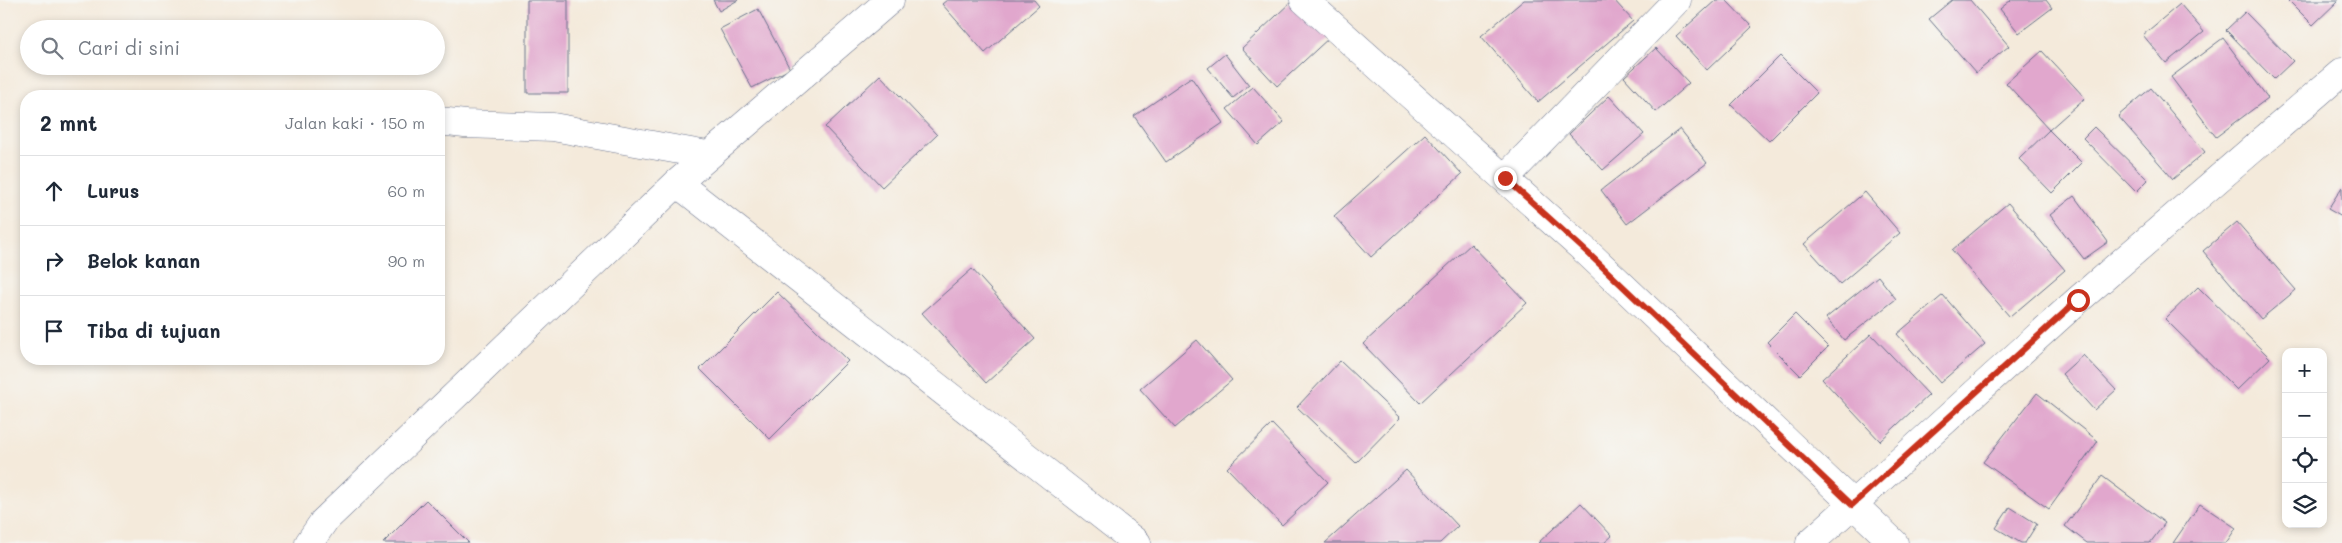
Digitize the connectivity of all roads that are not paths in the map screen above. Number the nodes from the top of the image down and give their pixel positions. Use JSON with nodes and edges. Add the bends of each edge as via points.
{"nodes":[{"id":1,"x":890,"y":0,"type":"edge"},
{"id":2,"x":1304,"y":0,"type":"edge"},
{"id":3,"x":1677,"y":0,"type":"edge"},
{"id":4,"x":2342,"y":72,"type":"edge"},
{"id":5,"x":445,"y":121,"type":"edge"},
{"id":6,"x":707,"y":155,"type":"junction"},
{"id":7,"x":1505,"y":178,"type":"junction"},
{"id":8,"x":677,"y":183,"type":"junction"},
{"id":9,"x":1852,"y":505,"type":"junction"},
{"id":10,"x":308,"y":543,"type":"edge"},
{"id":11,"x":1137,"y":543,"type":"edge"},
{"id":12,"x":1810,"y":543,"type":"edge"},
{"id":13,"x":1894,"y":543,"type":"edge"}],
"edges":[{"from":1,"to":6,"type":"street"},
{"from":2,"to":7,"type":"street"},
{"from":3,"to":7,"type":"street"},
{"from":4,"to":9,"type":"street","via":[[2078,300]]},
{"from":5,"to":6,"type":"street","via":[[553,127]]},
{"from":6,"to":8,"type":"street"},
{"from":7,"to":9,"type":"street"},
{"from":8,"to":10,"type":"street","via":[[324,522]]},
{"from":8,"to":11,"type":"street"},
{"from":9,"to":12,"type":"street"},
{"from":9,"to":13,"type":"street"}]}
